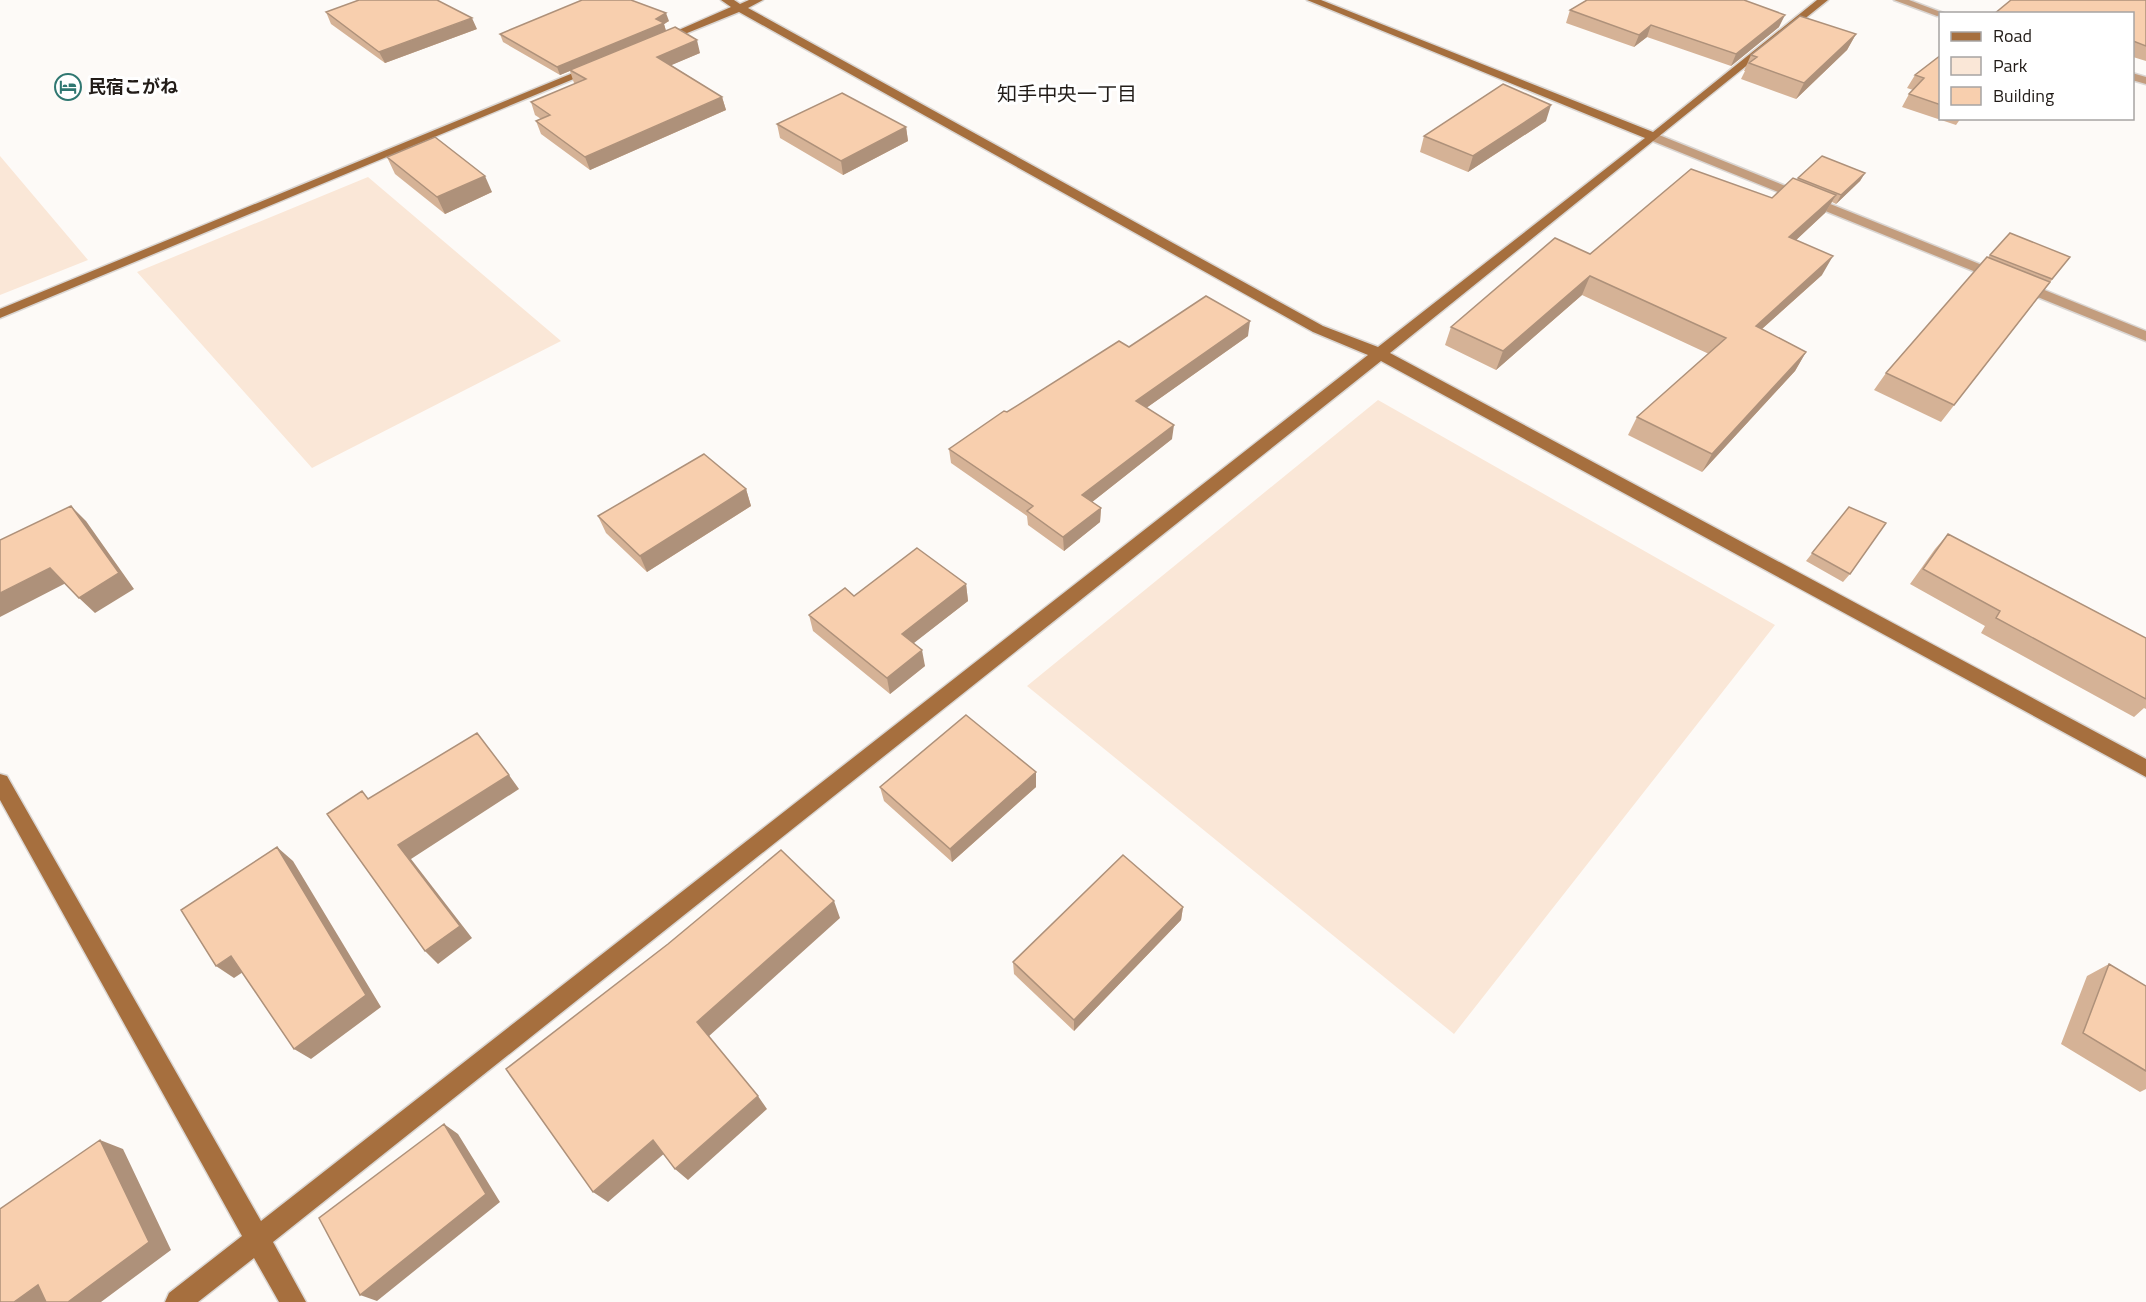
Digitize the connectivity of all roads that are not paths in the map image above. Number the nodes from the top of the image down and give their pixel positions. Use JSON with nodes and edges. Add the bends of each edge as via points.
{"nodes":[{"id":1,"x":758,"y":0,"type":"edge"},
{"id":2,"x":1312,"y":0,"type":"edge"},
{"id":3,"x":1823,"y":0,"type":"edge"},
{"id":4,"x":1899,"y":0,"type":"edge"},
{"id":5,"x":733,"y":4,"type":"edge"},
{"id":6,"x":1939,"y":13,"type":"edge"},
{"id":7,"x":651,"y":44,"type":"edge"},
{"id":8,"x":607,"y":62,"type":"edge"},
{"id":9,"x":1654,"y":137,"type":"junction"},
{"id":10,"x":0,"y":314,"type":"edge"},
{"id":11,"x":2146,"y":336,"type":"edge"},
{"id":12,"x":1378,"y":353,"type":"junction"},
{"id":13,"x":2146,"y":769,"type":"edge"},
{"id":14,"x":0,"y":782,"type":"edge"},
{"id":15,"x":258,"y":1239,"type":"junction"},
{"id":16,"x":177,"y":1302,"type":"edge"},
{"id":17,"x":292,"y":1302,"type":"edge"}],
"edges":[{"from":1,"to":5,"type":"street"},
{"from":2,"to":9,"type":"street"},
{"from":3,"to":9,"type":"street"},
{"from":4,"to":6,"type":"street"},
{"from":5,"to":7,"type":"street"},
{"from":5,"to":12,"type":"street","via":[[1318,329]]},
{"from":8,"to":10,"type":"street"},
{"from":9,"to":11,"type":"street"},
{"from":9,"to":12,"type":"street"},
{"from":12,"to":13,"type":"street"},
{"from":12,"to":15,"type":"street"},
{"from":14,"to":15,"type":"street"},
{"from":15,"to":16,"type":"street"},
{"from":15,"to":17,"type":"street"}]}
